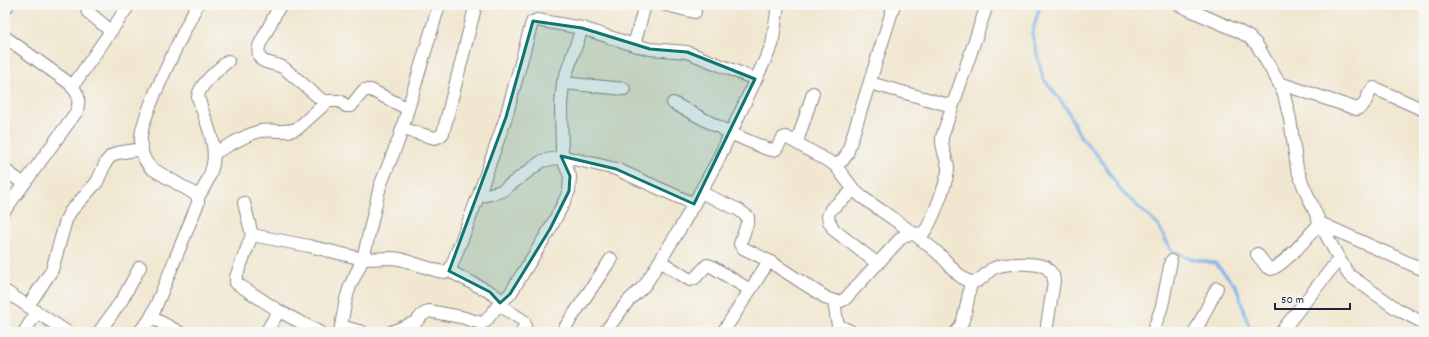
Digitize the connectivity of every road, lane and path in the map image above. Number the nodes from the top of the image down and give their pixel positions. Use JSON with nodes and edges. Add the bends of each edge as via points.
{"nodes":[{"id":1,"x":8,"y":5,"type":"edge"},
{"id":2,"x":86,"y":5,"type":"edge"},
{"id":3,"x":129,"y":5,"type":"edge"},
{"id":4,"x":197,"y":5,"type":"edge"},
{"id":5,"x":280,"y":5,"type":"edge"},
{"id":6,"x":439,"y":5,"type":"edge"},
{"id":7,"x":645,"y":5,"type":"edge"},
{"id":8,"x":666,"y":5,"type":"edge"},
{"id":9,"x":778,"y":5,"type":"edge"},
{"id":10,"x":894,"y":5,"type":"edge"},
{"id":11,"x":987,"y":5,"type":"edge"},
{"id":12,"x":1179,"y":5,"type":"edge"},
{"id":13,"x":475,"y":8,"type":"dead end"},
{"id":14,"x":5,"y":9,"type":"edge"},
{"id":15,"x":695,"y":12,"type":"dead end"},
{"id":16,"x":582,"y":28,"type":"junction"},
{"id":17,"x":111,"y":31,"type":"junction"},
{"id":18,"x":5,"y":37,"type":"edge"},
{"id":19,"x":634,"y":45,"type":"junction"},
{"id":20,"x":228,"y":61,"type":"dead end"},
{"id":21,"x":755,"y":79,"type":"junction"},
{"id":22,"x":563,"y":83,"type":"junction"},
{"id":23,"x":870,"y":83,"type":"junction"},
{"id":24,"x":1279,"y":83,"type":"junction"},
{"id":25,"x":72,"y":87,"type":"junction"},
{"id":26,"x":624,"y":89,"type":"dead end"},
{"id":27,"x":813,"y":93,"type":"dead end"},
{"id":28,"x":328,"y":101,"type":"junction"},
{"id":29,"x":673,"y":103,"type":"dead end"},
{"id":30,"x":952,"y":106,"type":"junction"},
{"id":31,"x":408,"y":109,"type":"junction"},
{"id":32,"x":1424,"y":110,"type":"edge"},
{"id":33,"x":402,"y":129,"type":"junction"},
{"id":34,"x":730,"y":133,"type":"junction"},
{"id":35,"x":797,"y":142,"type":"junction"},
{"id":36,"x":142,"y":149,"type":"junction"},
{"id":37,"x":214,"y":153,"type":"junction"},
{"id":38,"x":561,"y":156,"type":"junction"},
{"id":39,"x":835,"y":165,"type":"junction"},
{"id":40,"x":5,"y":170,"type":"edge"},
{"id":41,"x":24,"y":184,"type":"junction"},
{"id":42,"x":854,"y":190,"type":"junction"},
{"id":43,"x":700,"y":192,"type":"junction"},
{"id":44,"x":198,"y":197,"type":"junction"},
{"id":45,"x":478,"y":197,"type":"junction"},
{"id":46,"x":244,"y":203,"type":"dead end"},
{"id":47,"x":694,"y":204,"type":"junction"},
{"id":48,"x":5,"y":210,"type":"edge"},
{"id":49,"x":1320,"y":223,"type":"junction"},
{"id":50,"x":914,"y":234,"type":"junction"},
{"id":51,"x":252,"y":235,"type":"junction"},
{"id":52,"x":1257,"y":254,"type":"dead end"},
{"id":53,"x":363,"y":259,"type":"junction"},
{"id":54,"x":611,"y":259,"type":"dead end"},
{"id":55,"x":1338,"y":259,"type":"junction"},
{"id":56,"x":660,"y":261,"type":"junction"},
{"id":57,"x":769,"y":261,"type":"junction"},
{"id":58,"x":1171,"y":261,"type":"dead end"},
{"id":59,"x":878,"y":264,"type":"junction"},
{"id":60,"x":140,"y":267,"type":"dead end"},
{"id":61,"x":449,"y":270,"type":"junction"},
{"id":62,"x":1424,"y":270,"type":"edge"},
{"id":63,"x":970,"y":282,"type":"junction"},
{"id":64,"x":1217,"y":288,"type":"dead end"},
{"id":65,"x":750,"y":290,"type":"junction"},
{"id":66,"x":5,"y":291,"type":"edge"},
{"id":67,"x":834,"y":302,"type":"junction"},
{"id":68,"x":500,"y":303,"type":"junction"},
{"id":69,"x":33,"y":309,"type":"junction"},
{"id":70,"x":279,"y":311,"type":"junction"},
{"id":71,"x":151,"y":317,"type":"junction"},
{"id":72,"x":1424,"y":324,"type":"edge"},
{"id":73,"x":340,"y":329,"type":"edge"},
{"id":74,"x":839,"y":329,"type":"edge"},
{"id":75,"x":24,"y":332,"type":"edge"},
{"id":76,"x":67,"y":332,"type":"edge"},
{"id":77,"x":99,"y":332,"type":"edge"},
{"id":78,"x":139,"y":332,"type":"edge"},
{"id":79,"x":179,"y":332,"type":"edge"},
{"id":80,"x":266,"y":332,"type":"edge"},
{"id":81,"x":318,"y":332,"type":"edge"},
{"id":82,"x":362,"y":332,"type":"edge"},
{"id":83,"x":392,"y":332,"type":"edge"},
{"id":84,"x":522,"y":332,"type":"edge"},
{"id":85,"x":562,"y":332,"type":"edge"},
{"id":86,"x":605,"y":332,"type":"edge"},
{"id":87,"x":723,"y":332,"type":"edge"},
{"id":88,"x":852,"y":332,"type":"edge"},
{"id":89,"x":956,"y":332,"type":"edge"},
{"id":90,"x":1046,"y":332,"type":"edge"},
{"id":91,"x":1153,"y":332,"type":"edge"},
{"id":92,"x":1195,"y":332,"type":"edge"},
{"id":93,"x":1281,"y":332,"type":"edge"}],
"edges":[{"from":1,"to":14,"type":"street"},
{"from":2,"to":17,"type":"street","via":[[88,12]]},
{"from":3,"to":17,"type":"street"},
{"from":4,"to":36,"type":"street","via":[[167,64],[144,122]]},
{"from":5,"to":28,"type":"street","via":[[259,46],[259,58],[284,68],[318,98]]},
{"from":6,"to":31,"type":"street"},
{"from":7,"to":19,"type":"street"},
{"from":8,"to":15,"type":"street"},
{"from":9,"to":21,"type":"street","via":[[772,45]]},
{"from":10,"to":23,"type":"street"},
{"from":11,"to":30,"type":"street"},
{"from":12,"to":24,"type":"street","via":[[1249,37],[1257,45]]},
{"from":13,"to":33,"type":"street","via":[[442,133],[435,138]]},
{"from":16,"to":19,"type":"street"},
{"from":16,"to":22,"type":"street"},
{"from":16,"to":45,"type":"street","via":[[537,20],[532,22],[506,117]]},
{"from":17,"to":25,"type":"street"},
{"from":18,"to":25,"type":"street"},
{"from":19,"to":21,"type":"street","via":[[686,52]]},
{"from":20,"to":37,"type":"street","via":[[198,92]]},
{"from":21,"to":34,"type":"street"},
{"from":22,"to":26,"type":"street"},
{"from":22,"to":38,"type":"street"},
{"from":23,"to":30,"type":"street"},
{"from":23,"to":39,"type":"street","via":[[847,154]]},
{"from":24,"to":32,"type":"street","via":[[1357,109],[1362,107],[1370,90],[1374,88]]},
{"from":24,"to":49,"type":"street","via":[[1290,120],[1297,168]]},
{"from":25,"to":41,"type":"street","via":[[77,92],[79,100],[76,111]]},
{"from":27,"to":35,"type":"street"},
{"from":28,"to":31,"type":"street","via":[[340,101],[346,106],[351,106],[364,90],[371,90]]},
{"from":28,"to":37,"type":"street","via":[[298,128],[267,130],[252,134]]},
{"from":29,"to":34,"type":"street"},
{"from":30,"to":50,"type":"street","via":[[942,136],[942,147],[948,167],[945,183],[926,230]]},
{"from":31,"to":33,"type":"street"},
{"from":33,"to":53,"type":"street","via":[[400,140],[380,186]]},
{"from":34,"to":35,"type":"street","via":[[773,150],[778,148],[785,137]]},
{"from":34,"to":43,"type":"street"},
{"from":35,"to":39,"type":"street"},
{"from":36,"to":44,"type":"street","via":[[151,168]]},
{"from":36,"to":69,"type":"street","via":[[110,156],[97,182],[70,212],[52,270]]},
{"from":37,"to":44,"type":"street","via":[[211,174]]},
{"from":38,"to":45,"type":"street","via":[[542,161],[502,191]]},
{"from":38,"to":47,"type":"street","via":[[616,169]]},
{"from":38,"to":68,"type":"street","via":[[570,176],[569,191],[550,229],[510,294]]},
{"from":39,"to":42,"type":"street"},
{"from":40,"to":41,"type":"street"},
{"from":41,"to":48,"type":"street"},
{"from":42,"to":50,"type":"street"},
{"from":42,"to":59,"type":"street","via":[[831,209],[829,221],[834,230]]},
{"from":43,"to":47,"type":"street"},
{"from":43,"to":57,"type":"street","via":[[748,216],[740,244],[742,248]]},
{"from":44,"to":71,"type":"street","via":[[195,212]]},
{"from":45,"to":61,"type":"street"},
{"from":46,"to":51,"type":"street"},
{"from":47,"to":56,"type":"street"},
{"from":49,"to":52,"type":"street","via":[[1274,268],[1267,268]]},
{"from":49,"to":55,"type":"street"},
{"from":49,"to":62,"type":"street"},
{"from":50,"to":59,"type":"street","via":[[905,235]]},
{"from":50,"to":63,"type":"street"},
{"from":51,"to":53,"type":"street"},
{"from":51,"to":70,"type":"street","via":[[236,283]]},
{"from":53,"to":61,"type":"street","via":[[400,259],[438,271]]},
{"from":53,"to":73,"type":"street","via":[[350,286]]},
{"from":54,"to":85,"type":"street"},
{"from":55,"to":72,"type":"street","via":[[1349,275],[1397,309]]},
{"from":55,"to":93,"type":"street"},
{"from":56,"to":65,"type":"street","via":[[690,280],[711,266]]},
{"from":56,"to":86,"type":"street","via":[[641,290],[628,301]]},
{"from":57,"to":65,"type":"street"},
{"from":57,"to":67,"type":"street"},
{"from":58,"to":91,"type":"street","via":[[1162,306]]},
{"from":59,"to":67,"type":"street","via":[[845,299]]},
{"from":60,"to":77,"type":"street","via":[[122,300]]},
{"from":61,"to":68,"type":"street","via":[[490,292]]},
{"from":63,"to":89,"type":"street","via":[[963,320]]},
{"from":63,"to":90,"type":"street","via":[[976,282],[999,266],[1019,264],[1046,267],[1053,275],[1054,281]]},
{"from":64,"to":92,"type":"street"},
{"from":65,"to":87,"type":"street"},
{"from":66,"to":69,"type":"street"},
{"from":67,"to":74,"type":"street"},
{"from":68,"to":83,"type":"street","via":[[485,322],[429,311],[416,322]]},
{"from":68,"to":84,"type":"street","via":[[524,321]]},
{"from":69,"to":75,"type":"street"},
{"from":69,"to":76,"type":"street"},
{"from":70,"to":80,"type":"street"},
{"from":70,"to":81,"type":"street"},
{"from":71,"to":78,"type":"street"},
{"from":71,"to":79,"type":"street"},
{"from":73,"to":82,"type":"street"},
{"from":74,"to":88,"type":"street"}]}
